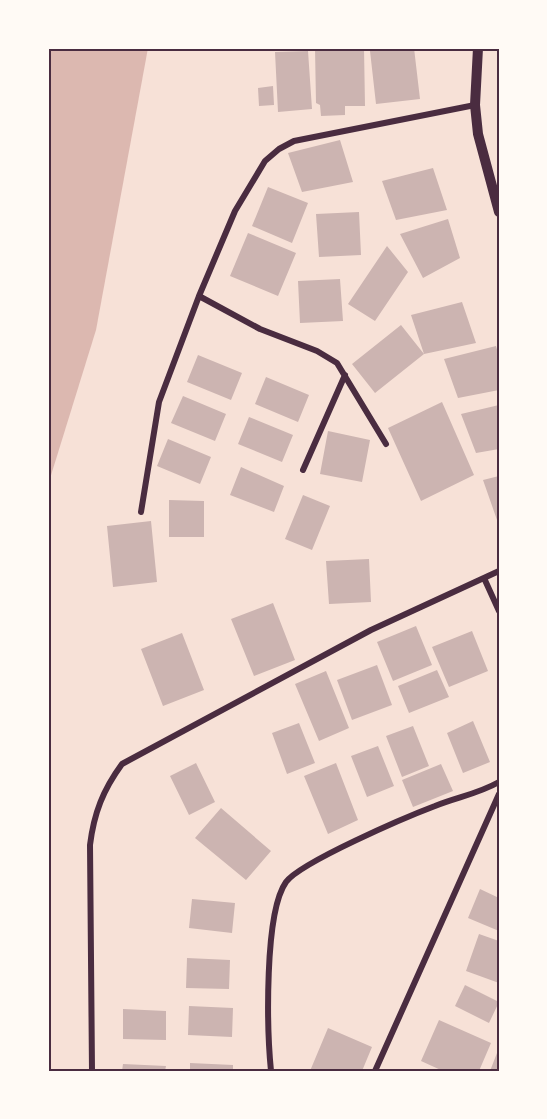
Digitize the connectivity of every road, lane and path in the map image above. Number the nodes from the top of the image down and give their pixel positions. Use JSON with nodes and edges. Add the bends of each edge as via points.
{"nodes":[{"id":1,"x":478,"y":48,"type":"edge"},
{"id":2,"x":475,"y":105,"type":"junction"},
{"id":3,"x":499,"y":212,"type":"edge"},
{"id":4,"x":199,"y":296,"type":"junction"},
{"id":5,"x":345,"y":375,"type":"junction"},
{"id":6,"x":386,"y":444,"type":"dead end"},
{"id":7,"x":303,"y":470,"type":"dead end"},
{"id":8,"x":141,"y":512,"type":"dead end"},
{"id":9,"x":499,"y":571,"type":"edge"},
{"id":10,"x":484,"y":578,"type":"junction"},
{"id":11,"x":499,"y":611,"type":"edge"},
{"id":12,"x":499,"y":782,"type":"edge"},
{"id":13,"x":499,"y":794,"type":"edge"},
{"id":14,"x":92,"y":1071,"type":"edge"},
{"id":15,"x":271,"y":1071,"type":"edge"},
{"id":16,"x":375,"y":1071,"type":"edge"}],
"edges":[{"from":1,"to":2,"type":"street"},
{"from":2,"to":3,"type":"street","via":[[478,134]]},
{"from":2,"to":4,"type":"street","via":[[294,141],[279,149],[265,161],[234,211]]},
{"from":4,"to":5,"type":"street","via":[[260,329],[317,351],[337,363]]},
{"from":4,"to":8,"type":"street","via":[[159,402]]},
{"from":5,"to":6,"type":"street"},
{"from":5,"to":7,"type":"street"},
{"from":9,"to":10,"type":"street"},
{"from":10,"to":11,"type":"street"},
{"from":10,"to":14,"type":"street","via":[[371,630],[122,764],[107,784],[94,814],[90,845]]},
{"from":12,"to":15,"type":"street","via":[[480,793],[436,805],[319,859],[287,881],[277,900],[267,987]]},
{"from":13,"to":16,"type":"street"}]}
